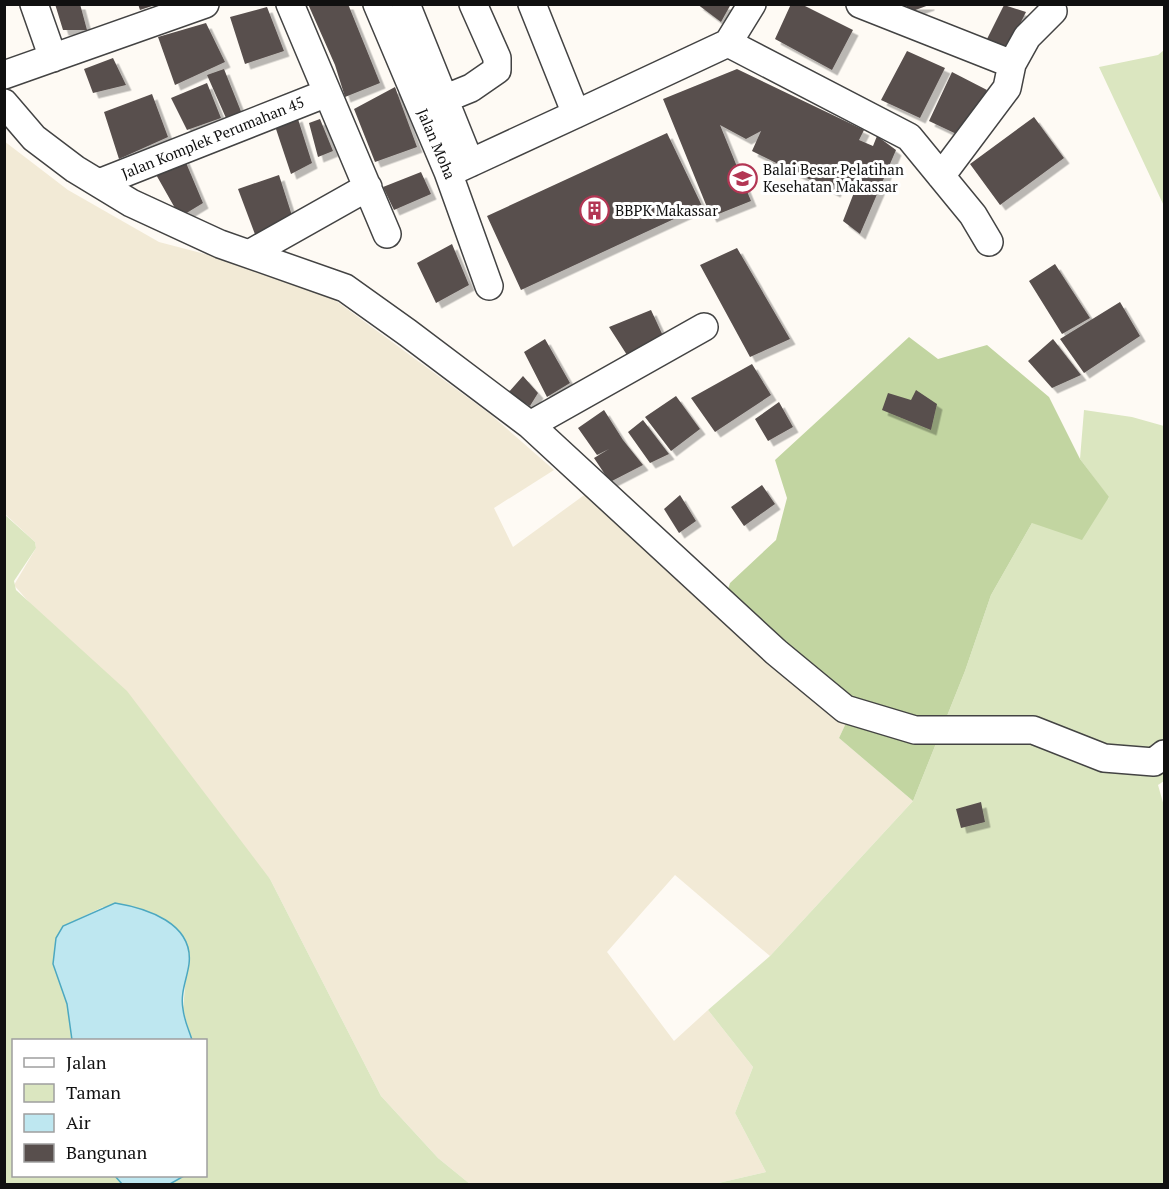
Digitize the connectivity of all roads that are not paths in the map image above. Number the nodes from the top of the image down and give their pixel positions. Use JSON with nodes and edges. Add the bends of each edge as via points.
{"nodes":[{"id":1,"x":34,"y":4,"type":"edge"},
{"id":2,"x":206,"y":4,"type":"edge"},
{"id":3,"x":290,"y":4,"type":"edge"},
{"id":4,"x":377,"y":4,"type":"edge"},
{"id":5,"x":406,"y":4,"type":"edge"},
{"id":6,"x":473,"y":4,"type":"edge"},
{"id":7,"x":532,"y":4,"type":"edge"},
{"id":8,"x":752,"y":4,"type":"edge"},
{"id":9,"x":860,"y":4,"type":"edge"},
{"id":10,"x":1053,"y":11,"type":"dead end"},
{"id":11,"x":728,"y":43,"type":"junction"},
{"id":12,"x":53,"y":58,"type":"junction"},
{"id":13,"x":1012,"y":64,"type":"junction"},
{"id":14,"x":4,"y":75,"type":"edge"},
{"id":15,"x":327,"y":93,"type":"junction"},
{"id":16,"x":444,"y":99,"type":"junction"},
{"id":17,"x":4,"y":103,"type":"edge"},
{"id":18,"x":576,"y":114,"type":"junction"},
{"id":19,"x":459,"y":168,"type":"junction"},
{"id":20,"x":941,"y":176,"type":"junction"},
{"id":21,"x":99,"y":183,"type":"junction"},
{"id":22,"x":368,"y":187,"type":"junction"},
{"id":23,"x":387,"y":234,"type":"dead end"},
{"id":24,"x":989,"y":242,"type":"dead end"},
{"id":25,"x":249,"y":254,"type":"junction"},
{"id":26,"x":489,"y":286,"type":"dead end"},
{"id":27,"x":704,"y":327,"type":"dead end"},
{"id":28,"x":531,"y":425,"type":"junction"},
{"id":29,"x":1164,"y":754,"type":"edge"}],
"edges":[{"from":1,"to":12,"type":"street"},
{"from":2,"to":12,"type":"street"},
{"from":3,"to":15,"type":"street"},
{"from":4,"to":19,"type":"street","name":"Jalan Moha"},
{"from":5,"to":16,"type":"street"},
{"from":6,"to":16,"type":"street","via":[[497,58],[497,70],[471,88]]},
{"from":7,"to":18,"type":"street"},
{"from":8,"to":11,"type":"street"},
{"from":9,"to":13,"type":"street"},
{"from":10,"to":13,"type":"street","via":[[1027,38]]},
{"from":11,"to":18,"type":"street"},
{"from":11,"to":20,"type":"street","via":[[909,137]]},
{"from":12,"to":14,"type":"street"},
{"from":13,"to":20,"type":"street","via":[[1007,88]]},
{"from":15,"to":21,"type":"street","name":"Jalan Komplek Perumahan 45"},
{"from":15,"to":22,"type":"street"},
{"from":16,"to":19,"type":"street"},
{"from":17,"to":21,"type":"street","via":[[34,138]]},
{"from":18,"to":19,"type":"street"},
{"from":19,"to":26,"type":"street","name":"Jalan Moha"},
{"from":20,"to":24,"type":"street","via":[[974,215]]},
{"from":21,"to":25,"type":"street","via":[[131,203]]},
{"from":22,"to":23,"type":"street"},
{"from":22,"to":25,"type":"street"},
{"from":25,"to":28,"type":"street","via":[[345,288]]},
{"from":27,"to":28,"type":"street"},
{"from":28,"to":29,"type":"street","via":[[776,652],[845,709],[915,730],[1034,730],[1104,758],[1154,762]]}]}
